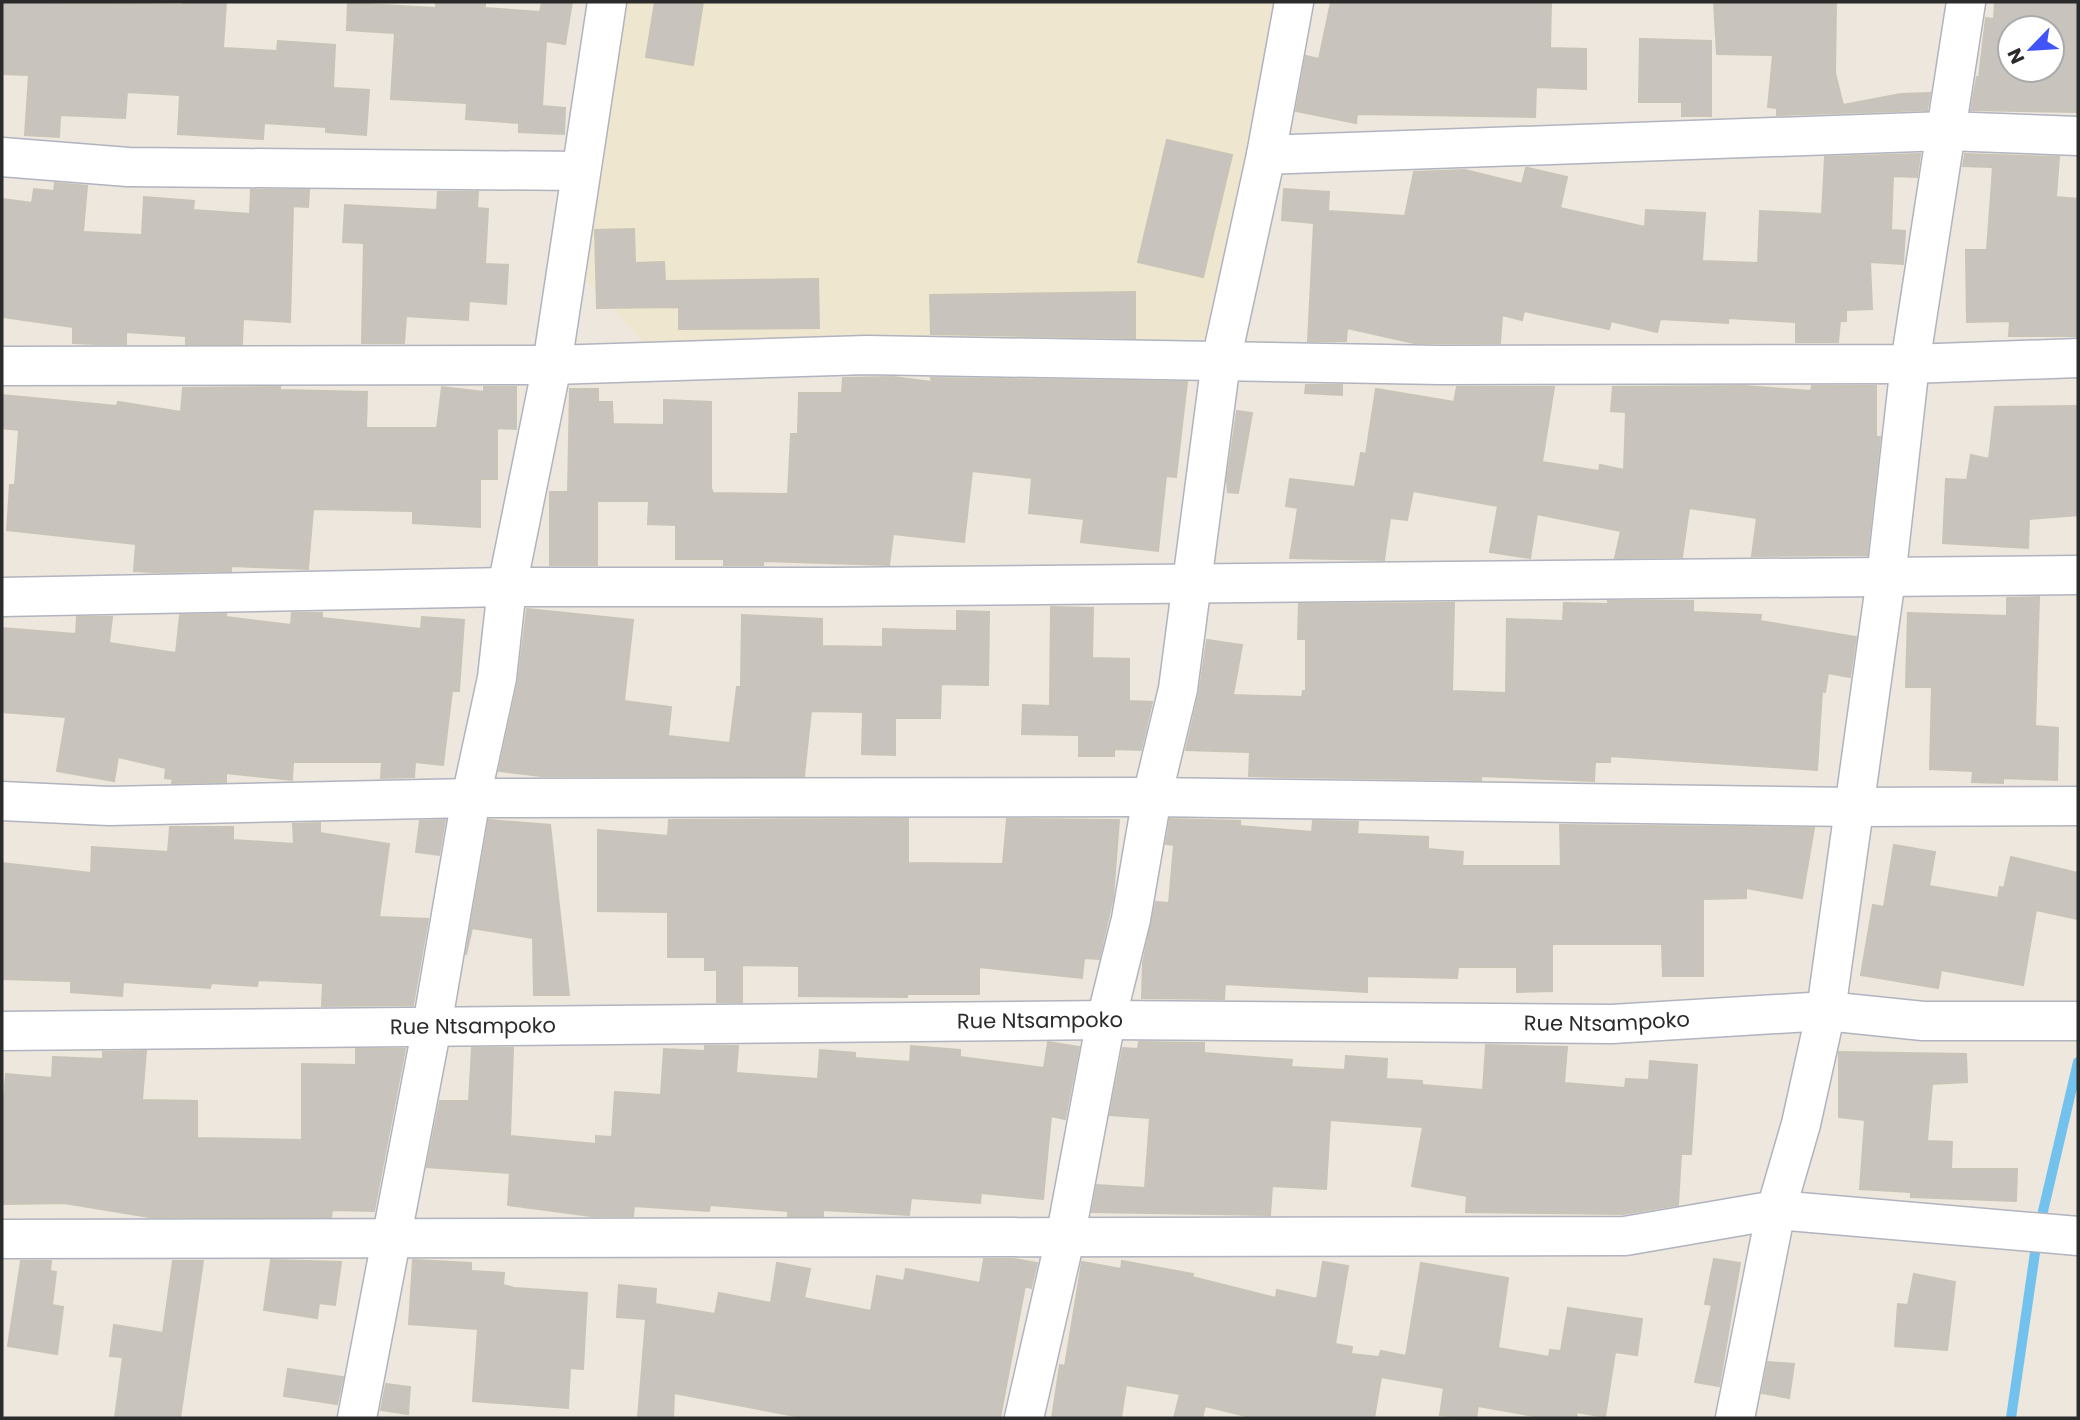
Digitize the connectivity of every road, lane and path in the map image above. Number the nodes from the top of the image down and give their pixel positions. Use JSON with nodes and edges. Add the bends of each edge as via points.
{"nodes":[{"id":1,"x":607,"y":2,"type":"edge"},
{"id":2,"x":1294,"y":2,"type":"edge"},
{"id":3,"x":1966,"y":2,"type":"edge"},
{"id":4,"x":1945,"y":131,"type":"junction"},
{"id":5,"x":2078,"y":136,"type":"edge"},
{"id":6,"x":1265,"y":155,"type":"junction"},
{"id":7,"x":2,"y":157,"type":"edge"},
{"id":8,"x":579,"y":171,"type":"junction"},
{"id":9,"x":2078,"y":358,"type":"edge"},
{"id":10,"x":1221,"y":361,"type":"junction"},
{"id":11,"x":1910,"y":364,"type":"junction"},
{"id":12,"x":552,"y":365,"type":"junction"},
{"id":13,"x":2,"y":366,"type":"edge"},
{"id":14,"x":2078,"y":575,"type":"edge"},
{"id":15,"x":1886,"y":578,"type":"junction"},
{"id":16,"x":1194,"y":584,"type":"junction"},
{"id":17,"x":507,"y":587,"type":"junction"},
{"id":18,"x":2,"y":597,"type":"edge"},
{"id":19,"x":1152,"y":797,"type":"junction"},
{"id":20,"x":471,"y":798,"type":"junction"},
{"id":21,"x":2,"y":801,"type":"edge"},
{"id":22,"x":2078,"y":806,"type":"edge"},
{"id":23,"x":1853,"y":807,"type":"junction"},
{"id":24,"x":1826,"y":1011,"type":"junction"},
{"id":25,"x":1106,"y":1020,"type":"junction"},
{"id":26,"x":2078,"y":1021,"type":"edge"},
{"id":27,"x":432,"y":1026,"type":"junction"},
{"id":28,"x":2,"y":1031,"type":"edge"},
{"id":29,"x":1776,"y":1210,"type":"junction"},
{"id":30,"x":2078,"y":1236,"type":"edge"},
{"id":31,"x":390,"y":1238,"type":"junction"},
{"id":32,"x":2,"y":1239,"type":"edge"},
{"id":33,"x":1065,"y":1239,"type":"junction"},
{"id":34,"x":357,"y":1418,"type":"edge"},
{"id":35,"x":1024,"y":1418,"type":"edge"},
{"id":36,"x":1735,"y":1418,"type":"edge"}],
"edges":[{"from":1,"to":8,"type":"street"},
{"from":2,"to":6,"type":"street"},
{"from":3,"to":4,"type":"street"},
{"from":4,"to":5,"type":"street"},
{"from":4,"to":6,"type":"street"},
{"from":4,"to":11,"type":"street"},
{"from":6,"to":10,"type":"street"},
{"from":7,"to":8,"type":"street","via":[[128,167]]},
{"from":8,"to":12,"type":"street"},
{"from":9,"to":11,"type":"street"},
{"from":10,"to":11,"type":"street"},
{"from":10,"to":12,"type":"street","via":[[867,355]]},
{"from":10,"to":16,"type":"street"},
{"from":11,"to":15,"type":"street"},
{"from":12,"to":13,"type":"street"},
{"from":12,"to":17,"type":"street"},
{"from":14,"to":15,"type":"street"},
{"from":15,"to":16,"type":"street"},
{"from":15,"to":23,"type":"street"},
{"from":16,"to":17,"type":"street"},
{"from":16,"to":19,"type":"street","via":[[1178,689]]},
{"from":17,"to":18,"type":"street"},
{"from":17,"to":20,"type":"street","via":[[497,678]]},
{"from":19,"to":20,"type":"street"},
{"from":19,"to":23,"type":"street"},
{"from":19,"to":25,"type":"street","via":[[1131,919]]},
{"from":20,"to":21,"type":"street","via":[[109,806]]},
{"from":20,"to":27,"type":"street"},
{"from":22,"to":23,"type":"street"},
{"from":23,"to":24,"type":"street"},
{"from":24,"to":25,"type":"street","name":"Rue Ntsampoko","via":[[1612,1024]]},
{"from":24,"to":26,"type":"street","name":"Rue Ntsampoko","via":[[1923,1021]]},
{"from":24,"to":29,"type":"street"},
{"from":25,"to":27,"type":"street","name":"Rue Ntsampoko"},
{"from":25,"to":33,"type":"street"},
{"from":27,"to":28,"type":"street","name":"Rue Ntsampoko"},
{"from":27,"to":31,"type":"street"},
{"from":29,"to":30,"type":"street"},
{"from":29,"to":33,"type":"street","via":[[1625,1236]]},
{"from":29,"to":36,"type":"street"},
{"from":31,"to":32,"type":"street"},
{"from":31,"to":33,"type":"street"},
{"from":31,"to":34,"type":"street"},
{"from":33,"to":35,"type":"street"}]}
